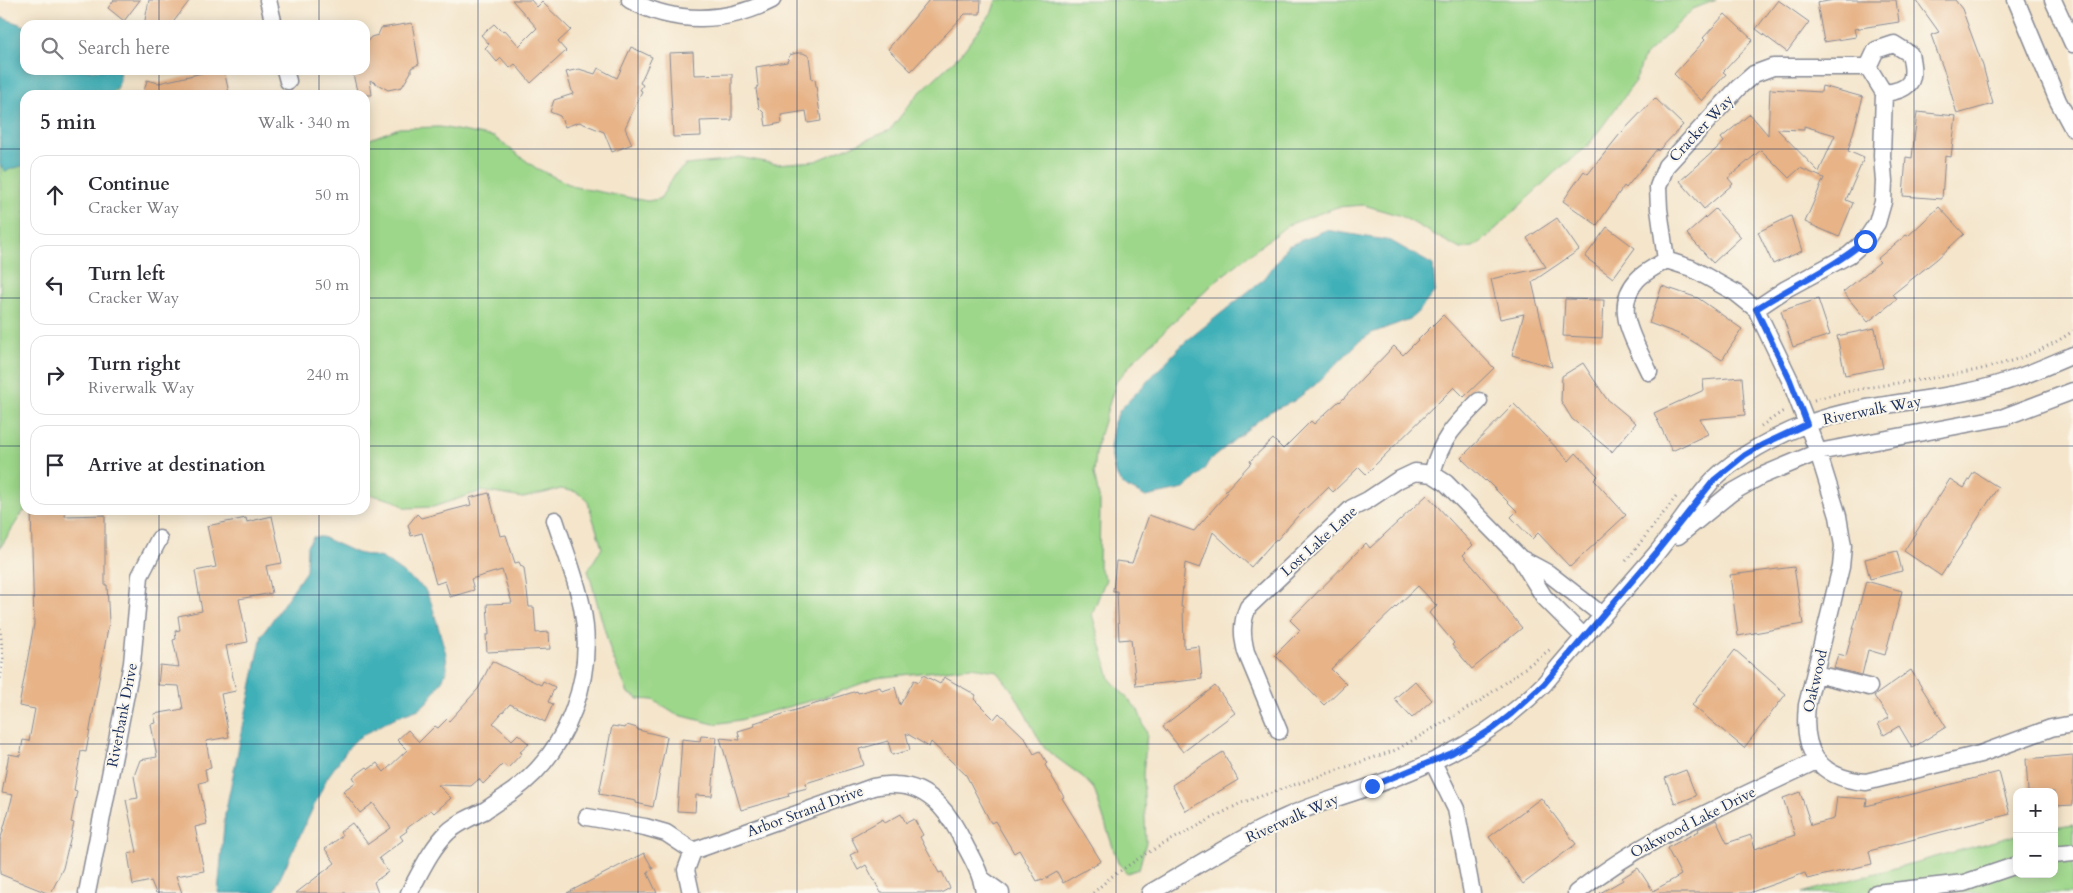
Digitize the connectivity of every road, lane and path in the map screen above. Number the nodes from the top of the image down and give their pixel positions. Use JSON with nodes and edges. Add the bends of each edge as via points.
{"nodes":[{"id":1,"x":268,"y":0,"type":"edge"},
{"id":2,"x":630,"y":0,"type":"edge"},
{"id":3,"x":772,"y":0,"type":"edge"},
{"id":4,"x":2016,"y":0,"type":"edge"},
{"id":5,"x":2053,"y":0,"type":"edge"},
{"id":6,"x":273,"y":20,"type":"edge"},
{"id":7,"x":2073,"y":44,"type":"edge"},
{"id":8,"x":1868,"y":67,"type":"junction"},
{"id":9,"x":1884,"y":93,"type":"junction"},
{"id":10,"x":2073,"y":129,"type":"edge"},
{"id":11,"x":1666,"y":260,"type":"junction"},
{"id":12,"x":1756,"y":309,"type":"junction"},
{"id":13,"x":2073,"y":331,"type":"edge"},
{"id":14,"x":2073,"y":355,"type":"edge"},
{"id":15,"x":1649,"y":372,"type":"dead end"},
{"id":16,"x":2073,"y":391,"type":"edge"},
{"id":17,"x":1819,"y":398,"type":"dead end"},
{"id":18,"x":1478,"y":401,"type":"dead end"},
{"id":19,"x":1807,"y":424,"type":"junction"},
{"id":20,"x":1818,"y":452,"type":"junction"},
{"id":21,"x":1432,"y":474,"type":"junction"},
{"id":22,"x":555,"y":520,"type":"dead end"},
{"id":23,"x":159,"y":539,"type":"dead end"},
{"id":24,"x":1656,"y":553,"type":"junction"},
{"id":25,"x":1520,"y":558,"type":"junction"},
{"id":26,"x":1602,"y":615,"type":"junction"},
{"id":27,"x":0,"y":628,"type":"edge"},
{"id":28,"x":1584,"y":637,"type":"junction"},
{"id":29,"x":1,"y":646,"type":"edge"},
{"id":30,"x":1554,"y":646,"type":"dead end"},
{"id":31,"x":1816,"y":674,"type":"junction"},
{"id":32,"x":0,"y":680,"type":"edge"},
{"id":33,"x":1869,"y":687,"type":"dead end"},
{"id":34,"x":2073,"y":724,"type":"edge"},
{"id":35,"x":1279,"y":731,"type":"dead end"},
{"id":36,"x":1816,"y":761,"type":"junction"},
{"id":37,"x":1433,"y":762,"type":"junction"},
{"id":38,"x":587,"y":816,"type":"dead end"},
{"id":39,"x":693,"y":851,"type":"junction"},
{"id":40,"x":2073,"y":853,"type":"edge"},
{"id":41,"x":2058,"y":855,"type":"edge"},
{"id":42,"x":2013,"y":866,"type":"edge"},
{"id":43,"x":983,"y":886,"type":"edge"},
{"id":44,"x":87,"y":893,"type":"edge"},
{"id":45,"x":409,"y":893,"type":"edge"},
{"id":46,"x":691,"y":893,"type":"edge"},
{"id":47,"x":1001,"y":893,"type":"edge"},
{"id":48,"x":1093,"y":893,"type":"edge"},
{"id":49,"x":1150,"y":893,"type":"edge"},
{"id":50,"x":1472,"y":893,"type":"edge"},
{"id":51,"x":1576,"y":893,"type":"edge"},
{"id":52,"x":1876,"y":893,"type":"edge"}],
"edges":[{"from":1,"to":6,"type":"street"},
{"from":2,"to":3,"type":"street","via":[[668,15],[708,18],[744,12]]},
{"from":4,"to":10,"type":"street"},
{"from":5,"to":7,"type":"street"},
{"from":8,"to":9,"type":"street"},
{"from":8,"to":9,"type":"street","via":[[1876,50],[1894,44],[1910,54],[1914,72],[1908,86],[1898,92]]},
{"from":8,"to":11,"type":"street","name":"Cracker Way","via":[[1773,67],[1754,74],[1739,87],[1666,166],[1658,187]]},
{"from":9,"to":12,"type":"street","via":[[1883,202],[1877,224],[1849,255]]},
{"from":11,"to":12,"type":"street","via":[[1691,268]]},
{"from":11,"to":15,"type":"street","via":[[1637,279],[1626,298],[1625,320]]},
{"from":12,"to":19,"type":"street"},
{"from":13,"to":17,"type":"path","via":[[2017,359],[1969,372]]},
{"from":14,"to":19,"type":"street","name":"Riverwalk Way","via":[[2015,380],[1969,392],[1844,413]]},
{"from":16,"to":20,"type":"street","name":"Riverwalk Way","via":[[2004,417]]},
{"from":18,"to":21,"type":"street","via":[[1452,428]]},
{"from":19,"to":20,"type":"street","name":"Oakwood"},
{"from":19,"to":24,"type":"street","name":"Riverwalk Way","via":[[1745,455],[1714,480]]},
{"from":20,"to":24,"type":"street","name":"Riverwalk Way","via":[[1761,476],[1731,494]]},
{"from":20,"to":31,"type":"street","name":"Oakwood","via":[[1838,516],[1843,546]]},
{"from":21,"to":25,"type":"street","via":[[1446,483]]},
{"from":21,"to":35,"type":"street","name":"Lost Lake Lane","via":[[1415,472],[1352,508],[1248,608],[1242,627],[1246,652]]},
{"from":22,"to":45,"type":"street","via":[[576,585],[585,627],[583,673],[570,719],[554,747],[528,779],[448,832]]},
{"from":23,"to":44,"type":"street","name":"Riverbank Drive","via":[[140,576],[132,663]]},
{"from":24,"to":26,"type":"street","name":"Riverwalk Way"},
{"from":25,"to":26,"type":"street","via":[[1548,573]]},
{"from":25,"to":28,"type":"street","via":[[1544,597]]},
{"from":26,"to":28,"type":"street","name":"Riverwalk Way"},
{"from":27,"to":29,"type":"path"},
{"from":28,"to":37,"type":"street","name":"Riverwalk Way","via":[[1544,684],[1510,715],[1472,742]]},
{"from":29,"to":32,"type":"path"},
{"from":30,"to":48,"type":"path","via":[[1480,701],[1396,750],[1241,804],[1147,853]]},
{"from":31,"to":33,"type":"street"},
{"from":31,"to":36,"type":"street","name":"Oakwood","via":[[1805,724],[1808,744]]},
{"from":34,"to":36,"type":"street","via":[[2042,731],[1980,754],[1866,782],[1847,781]]},
{"from":36,"to":51,"type":"street","name":"Oakwood Lake Drive","via":[[1630,853]]},
{"from":37,"to":49,"type":"street","name":"Riverwalk Way","via":[[1287,817]]},
{"from":37,"to":50,"type":"street","via":[[1462,830]]},
{"from":38,"to":39,"type":"street","via":[[666,833]]},
{"from":39,"to":43,"type":"street","name":"Arbor Strand Drive","via":[[872,787],[896,784],[920,790],[940,804],[953,820]]},
{"from":39,"to":46,"type":"street","via":[[686,870]]},
{"from":40,"to":41,"type":"street"},
{"from":42,"to":52,"type":"street","via":[[1964,883]]},
{"from":43,"to":47,"type":"street","name":"Arbor Strand Drive"}]}
